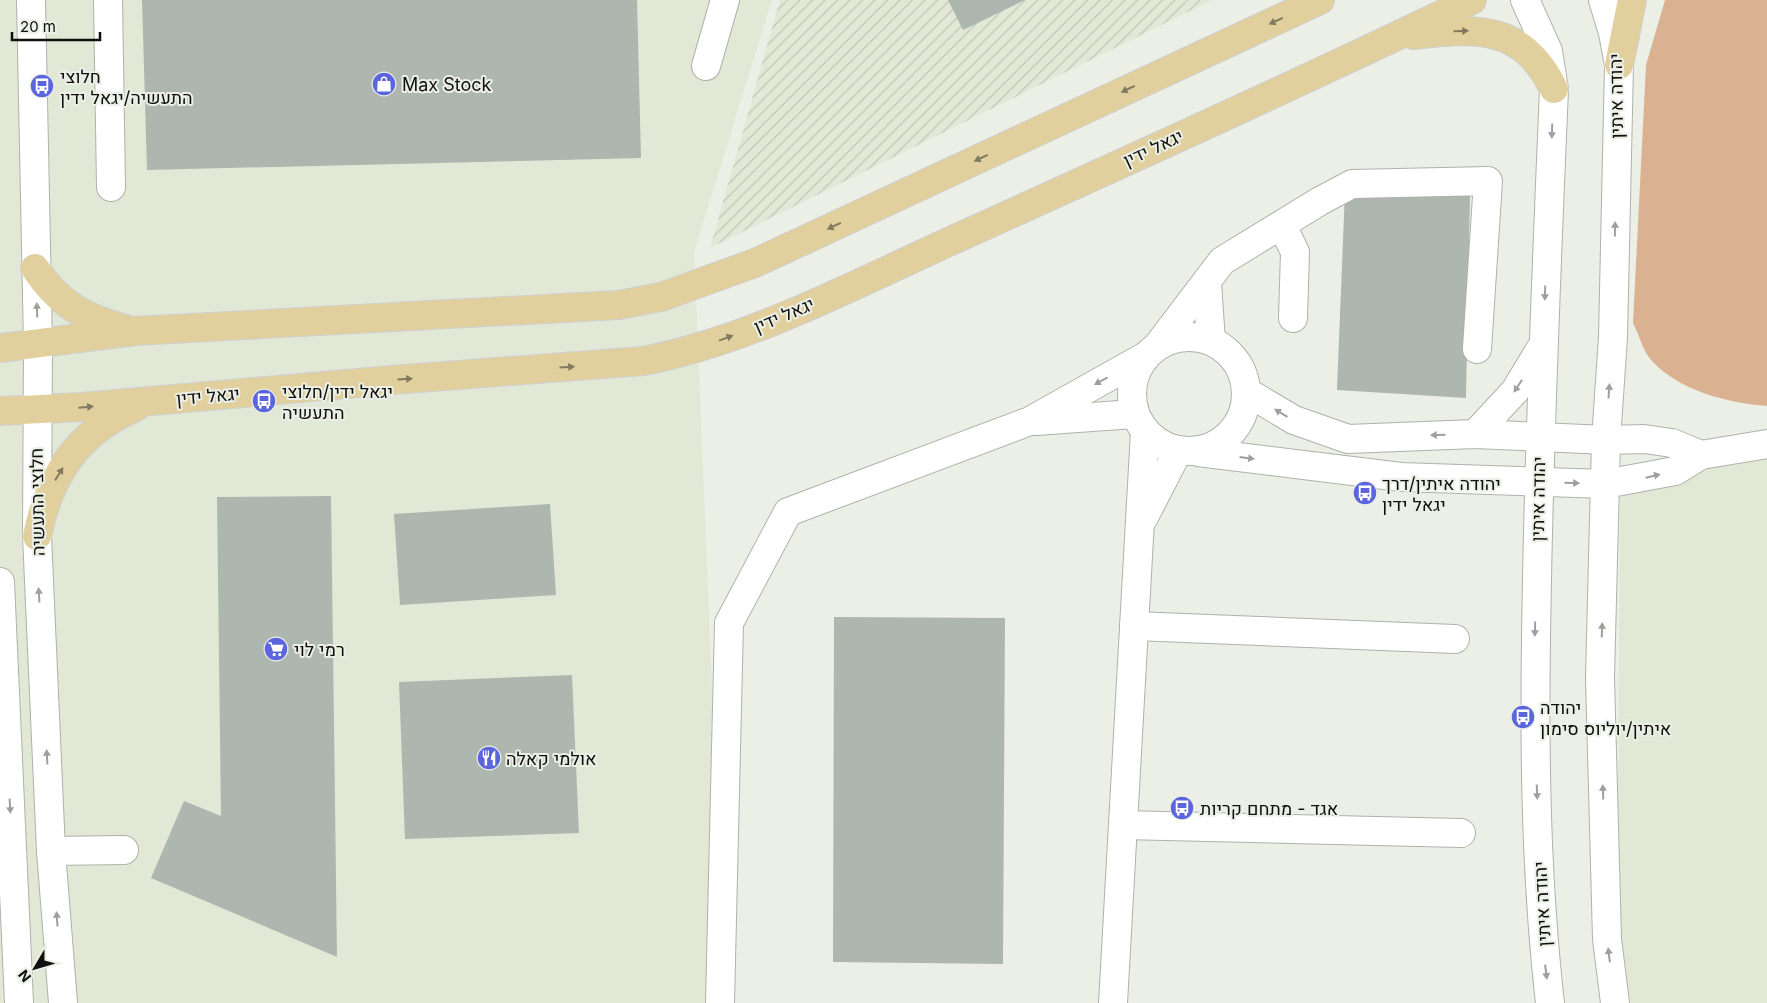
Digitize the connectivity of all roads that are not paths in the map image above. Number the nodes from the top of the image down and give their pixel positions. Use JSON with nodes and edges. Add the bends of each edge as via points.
{"nodes":[{"id":1,"x":30,"y":0,"type":"edge"},
{"id":2,"x":108,"y":0,"type":"edge"},
{"id":3,"x":725,"y":0,"type":"edge"},
{"id":4,"x":1320,"y":0,"type":"edge"},
{"id":5,"x":1472,"y":0,"type":"edge"},
{"id":6,"x":1525,"y":0,"type":"edge"},
{"id":7,"x":1603,"y":0,"type":"edge"},
{"id":8,"x":1632,"y":0,"type":"edge"},
{"id":9,"x":1396,"y":37,"type":"junction"},
{"id":10,"x":1619,"y":65,"type":"junction"},
{"id":11,"x":706,"y":66,"type":"dead end"},
{"id":12,"x":1554,"y":89,"type":"junction"},
{"id":13,"x":111,"y":187,"type":"dead end"},
{"id":14,"x":1282,"y":225,"type":"junction"},
{"id":15,"x":35,"y":268,"type":"junction"},
{"id":16,"x":1208,"y":283,"type":"junction"},
{"id":17,"x":1293,"y":318,"type":"dead end"},
{"id":18,"x":135,"y":331,"type":"junction"},
{"id":19,"x":1211,"y":341,"type":"junction"},
{"id":20,"x":38,"y":345,"type":"junction"},
{"id":21,"x":1544,"y":345,"type":"junction"},
{"id":22,"x":0,"y":348,"type":"edge"},
{"id":23,"x":1477,"y":349,"type":"dead end"},
{"id":24,"x":1151,"y":351,"type":"junction"},
{"id":25,"x":1247,"y":392,"type":"junction"},
{"id":26,"x":150,"y":401,"type":"junction"},
{"id":27,"x":37,"y":410,"type":"junction"},
{"id":28,"x":0,"y":411,"type":"edge"},
{"id":29,"x":1030,"y":422,"type":"junction"},
{"id":30,"x":1140,"y":423,"type":"junction"},
{"id":31,"x":1475,"y":434,"type":"junction"},
{"id":32,"x":1539,"y":438,"type":"junction"},
{"id":33,"x":1606,"y":440,"type":"junction"},
{"id":34,"x":1767,"y":444,"type":"edge"},
{"id":35,"x":1188,"y":451,"type":"junction"},
{"id":36,"x":1701,"y":455,"type":"junction"},
{"id":37,"x":1538,"y":483,"type":"junction"},
{"id":38,"x":1605,"y":484,"type":"junction"},
{"id":39,"x":1140,"y":525,"type":"junction"},
{"id":40,"x":37,"y":536,"type":"junction"},
{"id":41,"x":0,"y":582,"type":"edge"},
{"id":42,"x":1134,"y":626,"type":"junction"},
{"id":43,"x":1456,"y":639,"type":"dead end"},
{"id":44,"x":1123,"y":825,"type":"junction"},
{"id":45,"x":1461,"y":833,"type":"dead end"},
{"id":46,"x":52,"y":850,"type":"junction"},
{"id":47,"x":124,"y":850,"type":"dead end"},
{"id":48,"x":14,"y":890,"type":"junction"},
{"id":49,"x":0,"y":923,"type":"edge"},
{"id":50,"x":19,"y":1003,"type":"edge"},
{"id":51,"x":63,"y":1003,"type":"edge"},
{"id":52,"x":720,"y":1003,"type":"edge"},
{"id":53,"x":1113,"y":1003,"type":"edge"},
{"id":54,"x":1550,"y":1003,"type":"edge"},
{"id":55,"x":1615,"y":1003,"type":"edge"}],
"edges":[{"from":1,"to":15,"type":"street","name":"חלוצי התעשיה"},
{"from":2,"to":13,"type":"street"},
{"from":3,"to":11,"type":"street"},
{"from":4,"to":18,"type":"main road","one_way":true,"via":[[755,263],[661,298],[618,305]]},
{"from":5,"to":9,"type":"main road","name":"יגאל ידין"},
{"from":6,"to":12,"type":"street","name":"יהודה איתין","via":[[1548,51]]},
{"from":7,"to":10,"type":"street","name":"יהודה איתין"},
{"from":8,"to":10,"type":"main road"},
{"from":9,"to":12,"type":"main road","one_way":true,"via":[[1476,31],[1500,36],[1520,45],[1535,58]]},
{"from":26,"to":9,"type":"main road","name":"יגאל ידין","one_way":true,"via":[[643,361],[674,355],[761,326]]},
{"from":33,"to":10,"type":"street","name":"יהודה איתין","one_way":true,"via":[[1613,337]]},
{"from":12,"to":21,"type":"street","name":"יהודה איתין","one_way":true},
{"from":14,"to":16,"type":"street","via":[[1222,261]]},
{"from":14,"to":17,"type":"street","via":[[1295,252]]},
{"from":14,"to":23,"type":"street","via":[[1352,184],[1488,181]]},
{"from":15,"to":18,"type":"main road","via":[[50,291],[73,308],[95,320]]},
{"from":20,"to":15,"type":"street","name":"חלוצי התעשיה","one_way":true},
{"from":16,"to":19,"type":"street"},
{"from":16,"to":24,"type":"street"},
{"from":18,"to":20,"type":"main road"},
{"from":19,"to":24,"type":"street","via":[[1178,337]]},
{"from":19,"to":25,"type":"street","via":[[1232,356],[1242,372]]},
{"from":20,"to":22,"type":"main road"},
{"from":20,"to":27,"type":"street","name":"חלוצי התעשיה"},
{"from":21,"to":31,"type":"street","one_way":true,"via":[[1515,391]]},
{"from":21,"to":32,"type":"street","name":"יהודה איתין"},
{"from":24,"to":29,"type":"street","one_way":true},
{"from":24,"to":30,"type":"street","via":[[1134,375],[1131,394]]},
{"from":31,"to":25,"type":"street","one_way":true,"via":[[1348,439],[1294,420]]},
{"from":25,"to":35,"type":"street","via":[[1245,409],[1233,430],[1214,446]]},
{"from":27,"to":26,"type":"main road","name":"יגאל ידין","one_way":true},
{"from":40,"to":26,"type":"main road","one_way":true,"via":[[50,488],[85,438],[123,412]]},
{"from":27,"to":28,"type":"main road","name":"יגאל ידין"},
{"from":27,"to":40,"type":"street","name":"חלוצי התעשיה"},
{"from":29,"to":30,"type":"street"},
{"from":29,"to":52,"type":"street","via":[[788,512],[729,623]]},
{"from":30,"to":35,"type":"street","via":[[1160,444]]},
{"from":30,"to":39,"type":"street"},
{"from":31,"to":32,"type":"street"},
{"from":32,"to":33,"type":"street"},
{"from":32,"to":37,"type":"street","name":"יהודה איתין"},
{"from":33,"to":36,"type":"street","via":[[1644,438],[1672,443]]},
{"from":33,"to":38,"type":"street","name":"יהודה איתין"},
{"from":34,"to":36,"type":"street"},
{"from":35,"to":37,"type":"street","one_way":true,"via":[[1401,477]]},
{"from":35,"to":39,"type":"street"},
{"from":38,"to":36,"type":"street","one_way":true,"via":[[1675,471]]},
{"from":37,"to":38,"type":"street","one_way":true},
{"from":37,"to":54,"type":"street","name":"יהודה איתין","one_way":true,"via":[[1534,686],[1541,929]]},
{"from":55,"to":38,"type":"street","name":"יהודה איתין","one_way":true,"via":[[1607,939],[1600,678]]},
{"from":39,"to":42,"type":"street"},
{"from":46,"to":40,"type":"street","name":"חלוצי התעשיה","one_way":true},
{"from":41,"to":48,"type":"street","one_way":true},
{"from":42,"to":43,"type":"street"},
{"from":42,"to":44,"type":"street"},
{"from":44,"to":45,"type":"street"},
{"from":44,"to":53,"type":"street"},
{"from":46,"to":47,"type":"street"},
{"from":51,"to":46,"type":"street","name":"חלוצי התעשיה","one_way":true},
{"from":48,"to":49,"type":"street","via":[[10,908]]},
{"from":48,"to":50,"type":"street"}]}
